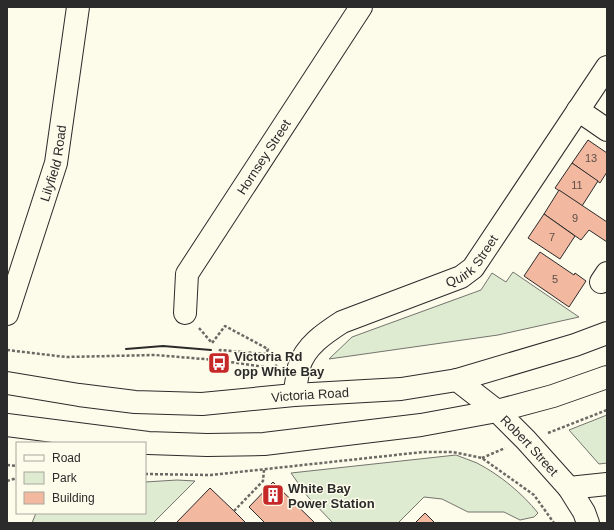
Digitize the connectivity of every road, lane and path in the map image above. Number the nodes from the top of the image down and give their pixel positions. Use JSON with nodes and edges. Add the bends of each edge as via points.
{"nodes":[{"id":1,"x":78,"y":7,"type":"edge"},
{"id":2,"x":361,"y":7,"type":"edge"},
{"id":3,"x":607,"y":67,"type":"edge"},
{"id":4,"x":578,"y":110,"type":"junction"},
{"id":5,"x":607,"y":130,"type":"edge"},
{"id":6,"x":185,"y":313,"type":"joint"},
{"id":7,"x":7,"y":314,"type":"edge"},
{"id":8,"x":607,"y":333,"type":"edge"},
{"id":9,"x":7,"y":350,"type":"edge"},
{"id":10,"x":216,"y":360,"type":"junction"},
{"id":11,"x":278,"y":364,"type":"dead end"},
{"id":12,"x":607,"y":377,"type":"edge"},
{"id":13,"x":457,"y":380,"type":"junction"},
{"id":14,"x":7,"y":384,"type":"edge"},
{"id":15,"x":294,"y":395,"type":"junction"},
{"id":16,"x":607,"y":410,"type":"edge"},
{"id":17,"x":497,"y":411,"type":"junction"},
{"id":18,"x":7,"y":425,"type":"edge"},
{"id":19,"x":560,"y":428,"type":"dead end"},
{"id":20,"x":140,"y":442,"type":"edge"},
{"id":21,"x":146,"y":443,"type":"edge"},
{"id":22,"x":264,"y":470,"type":"junction"},
{"id":23,"x":146,"y":474,"type":"edge"},
{"id":24,"x":607,"y":484,"type":"edge"},
{"id":25,"x":569,"y":488,"type":"junction"},
{"id":26,"x":234,"y":511,"type":"dead end"},
{"id":27,"x":554,"y":523,"type":"edge"},
{"id":28,"x":588,"y":523,"type":"edge"}],
"edges":[{"from":1,"to":7,"type":"main road","name":"Lilyfield Road","via":[[56,163]]},
{"from":2,"to":6,"type":"main road","name":"Hornsey Street","via":[[187,274]]},
{"from":3,"to":4,"type":"main road","name":"Quirk Street"},
{"from":4,"to":5,"type":"main road"},
{"from":4,"to":15,"type":"main road","name":"Quirk Street","via":[[473,268],[461,277],[342,322],[327,331],[311,346],[300,366]]},
{"from":6,"to":10,"type":"path","via":[[212,343],[225,326],[268,349],[266,354],[220,350]]},
{"from":8,"to":13,"type":"main road","name":"Victoria Road","via":[[576,345]]},
{"from":9,"to":10,"type":"path","via":[[66,357],[155,355]]},
{"from":10,"to":11,"type":"path","via":[[272,368]]},
{"from":12,"to":17,"type":"main road","via":[[553,396]]},
{"from":13,"to":15,"type":"main road","name":"Victoria Road","via":[[401,388]]},
{"from":13,"to":17,"type":"main road","name":"Robert Street"},
{"from":14,"to":15,"type":"main road","name":"Victoria Road","via":[[134,402],[202,404]]},
{"from":16,"to":19,"type":"path"},
{"from":17,"to":21,"type":"main road","via":[[421,426],[264,444]]},
{"from":17,"to":25,"type":"main road","name":"Robert Street"},
{"from":18,"to":20,"type":"main road"},
{"from":22,"to":23,"type":"path","via":[[211,475]]},
{"from":22,"to":26,"type":"path","via":[[263,481]]},
{"from":22,"to":27,"type":"path","via":[[423,452],[469,454],[482,458],[534,495]]},
{"from":24,"to":25,"type":"main road"},
{"from":25,"to":28,"type":"main road","name":"Robert Street"}]}
